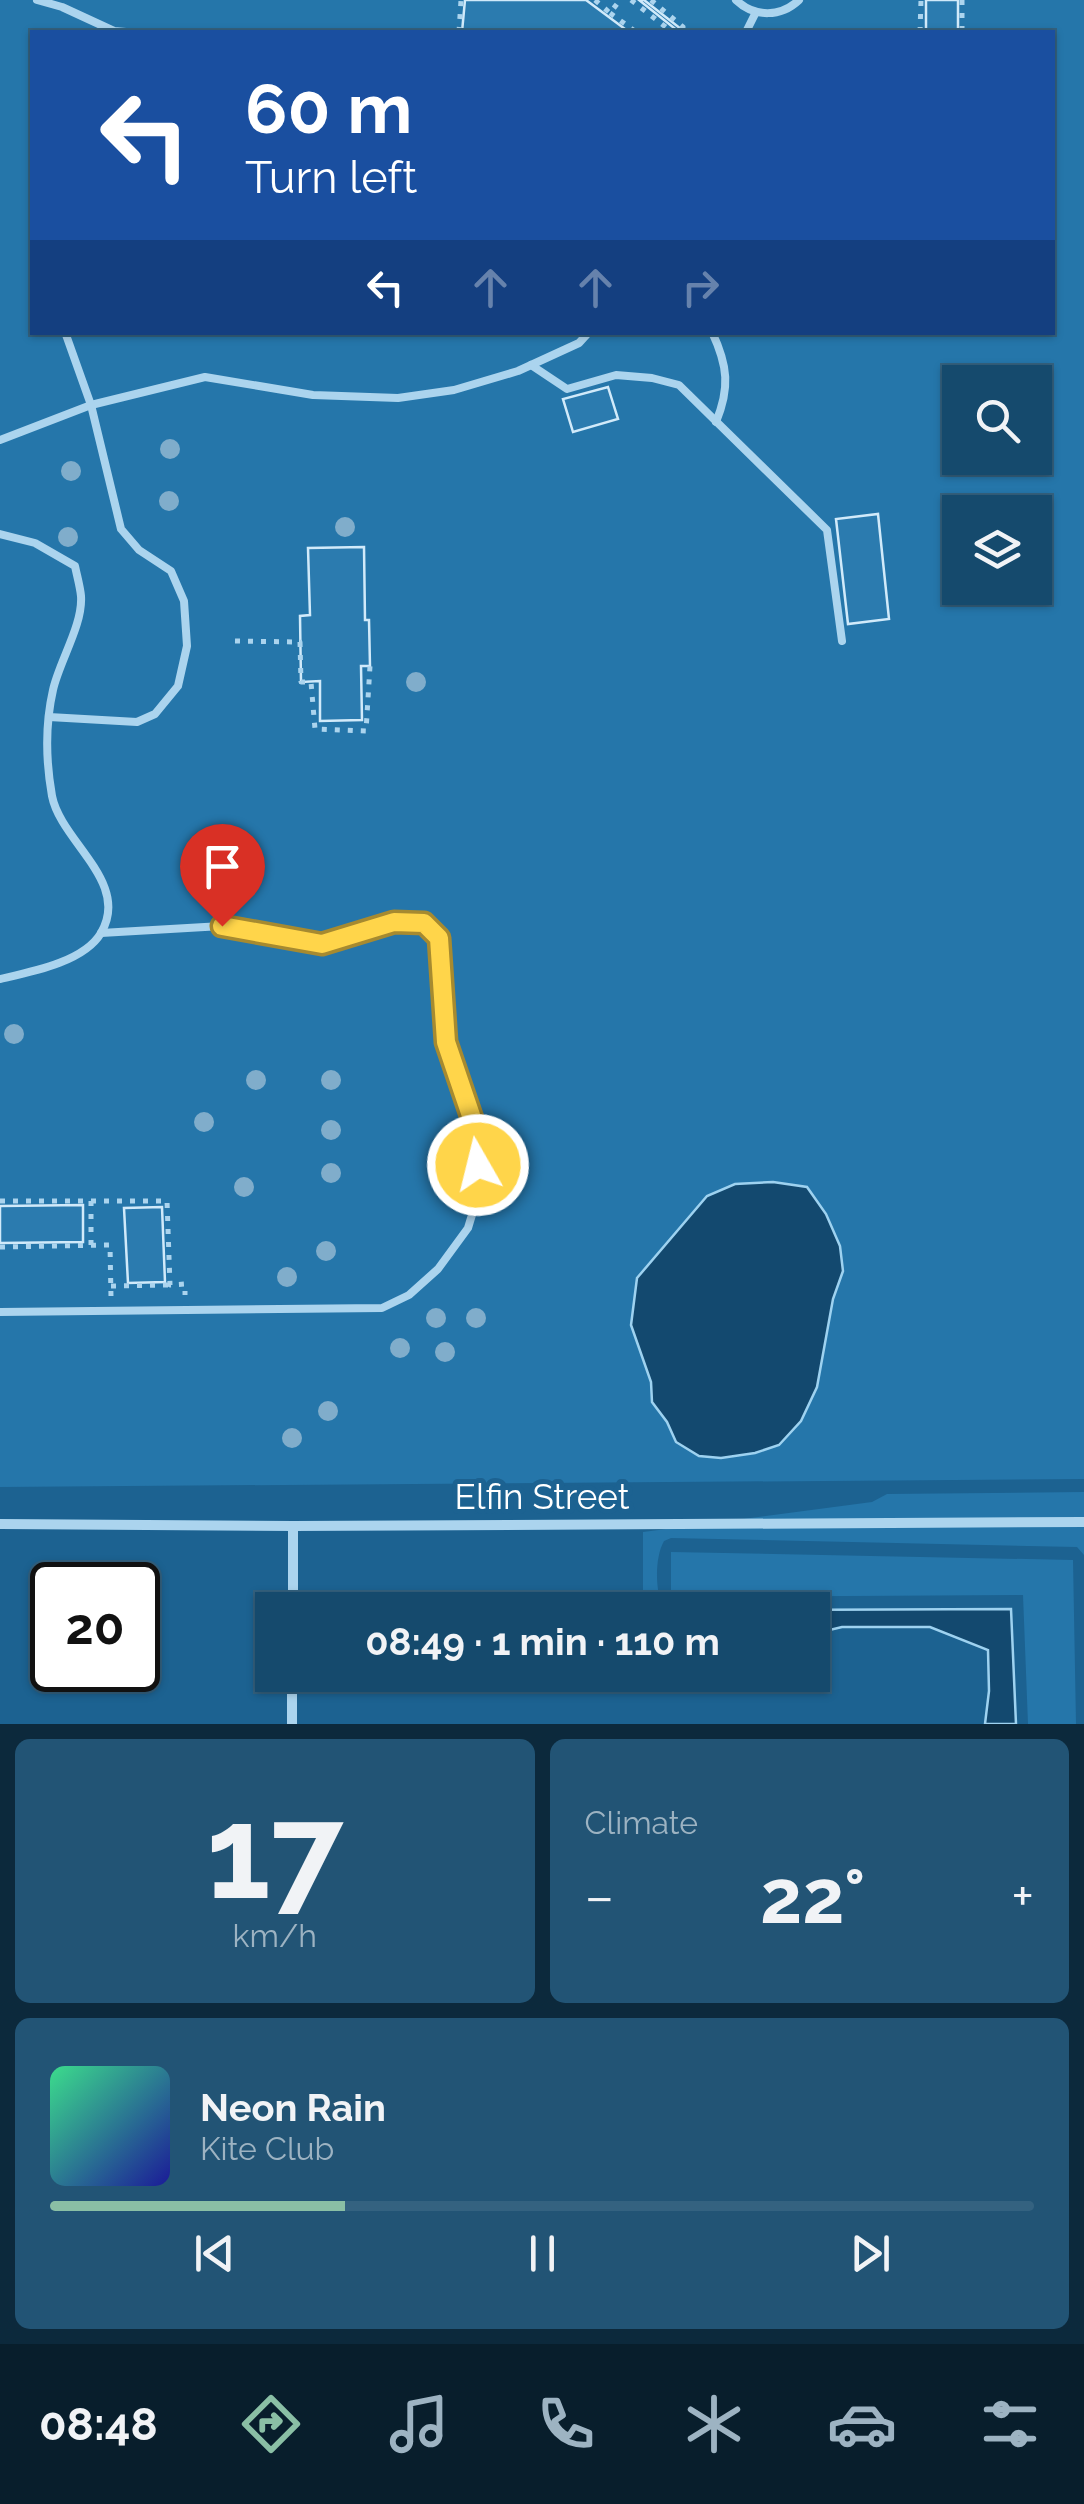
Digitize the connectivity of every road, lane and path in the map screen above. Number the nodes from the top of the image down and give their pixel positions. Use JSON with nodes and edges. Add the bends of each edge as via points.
{"nodes":[{"id":1,"x":37,"y":0,"type":"edge"},
{"id":2,"x":461,"y":0,"type":"edge"},
{"id":3,"x":594,"y":0,"type":"edge"},
{"id":4,"x":620,"y":0,"type":"edge"},
{"id":5,"x":631,"y":0,"type":"edge"},
{"id":6,"x":651,"y":0,"type":"edge"},
{"id":7,"x":736,"y":0,"type":"edge"},
{"id":8,"x":800,"y":0,"type":"edge"},
{"id":9,"x":920,"y":0,"type":"edge"},
{"id":10,"x":962,"y":0,"type":"edge"},
{"id":11,"x":756,"y":12,"type":"junction"},
{"id":12,"x":610,"y":13,"type":"junction"},
{"id":13,"x":112,"y":30,"type":"edge"},
{"id":14,"x":458,"y":30,"type":"edge"},
{"id":15,"x":633,"y":30,"type":"edge"},
{"id":16,"x":669,"y":30,"type":"edge"},
{"id":17,"x":682,"y":30,"type":"edge"},
{"id":18,"x":747,"y":30,"type":"edge"},
{"id":19,"x":920,"y":30,"type":"edge"},
{"id":20,"x":962,"y":30,"type":"edge"},
{"id":21,"x":66,"y":335,"type":"edge"},
{"id":22,"x":587,"y":335,"type":"edge"},
{"id":23,"x":714,"y":335,"type":"edge"},
{"id":24,"x":531,"y":365,"type":"junction"},
{"id":25,"x":91,"y":405,"type":"junction"},
{"id":26,"x":716,"y":422,"type":"junction"},
{"id":27,"x":0,"y":440,"type":"edge"},
{"id":28,"x":0,"y":534,"type":"edge"},
{"id":29,"x":842,"y":641,"type":"dead end"},
{"id":30,"x":235,"y":642,"type":"dead end"},
{"id":31,"x":370,"y":666,"type":"dead end"},
{"id":32,"x":49,"y":717,"type":"junction"},
{"id":33,"x":101,"y":934,"type":"junction"},
{"id":34,"x":0,"y":979,"type":"edge"},
{"id":35,"x":91,"y":1200,"type":"junction"},
{"id":36,"x":0,"y":1201,"type":"edge"},
{"id":37,"x":91,"y":1246,"type":"junction"},
{"id":38,"x":0,"y":1248,"type":"edge"},
{"id":39,"x":170,"y":1285,"type":"junction"},
{"id":40,"x":111,"y":1286,"type":"junction"},
{"id":41,"x":185,"y":1311,"type":"junction"},
{"id":42,"x":0,"y":1312,"type":"edge"},
{"id":43,"x":111,"y":1312,"type":"junction"},
{"id":44,"x":1084,"y":1522,"type":"edge"},
{"id":45,"x":0,"y":1524,"type":"edge"},
{"id":46,"x":293,"y":1526,"type":"junction"},
{"id":47,"x":293,"y":1592,"type":"edge"},
{"id":48,"x":292,"y":1692,"type":"edge"},
{"id":49,"x":292,"y":1724,"type":"edge"}],
"edges":[{"from":1,"to":13,"type":"lane"},
{"from":2,"to":14,"type":"path"},
{"from":3,"to":12,"type":"path"},
{"from":4,"to":12,"type":"path"},
{"from":5,"to":16,"type":"path"},
{"from":6,"to":17,"type":"path"},
{"from":7,"to":11,"type":"lane"},
{"from":8,"to":11,"type":"lane","via":[[783,11]]},
{"from":9,"to":19,"type":"path"},
{"from":10,"to":20,"type":"path"},
{"from":11,"to":18,"type":"lane"},
{"from":12,"to":15,"type":"path"},
{"from":21,"to":25,"type":"lane"},
{"from":22,"to":24,"type":"lane"},
{"from":23,"to":26,"type":"lane","via":[[726,382]]},
{"from":24,"to":25,"type":"lane","via":[[454,390],[398,398],[313,394],[204,376]]},
{"from":24,"to":26,"type":"lane","via":[[567,388],[616,375],[679,385]]},
{"from":25,"to":27,"type":"lane"},
{"from":25,"to":32,"type":"lane","via":[[121,529],[170,570],[184,601],[188,646],[178,686],[155,714],[137,722]]},
{"from":26,"to":29,"type":"lane","via":[[827,530]]},
{"from":28,"to":32,"type":"lane","via":[[35,543],[75,566],[82,599]]},
{"from":30,"to":31,"type":"path","via":[[300,642],[301,682],[311,682],[314,730],[366,731]]},
{"from":32,"to":33,"type":"lane","via":[[53,801],[102,880],[110,906]]},
{"from":33,"to":34,"type":"lane","via":[[77,956]]},
{"from":33,"to":41,"type":"lane","via":[[222,926],[322,944],[394,922],[424,923],[439,938],[446,1042],[478,1136],[478,1194],[468,1228],[438,1269],[382,1308]]},
{"from":35,"to":36,"type":"path"},
{"from":35,"to":37,"type":"path"},
{"from":35,"to":39,"type":"path","via":[[166,1200]]},
{"from":37,"to":38,"type":"path"},
{"from":37,"to":40,"type":"path","via":[[110,1245]]},
{"from":39,"to":40,"type":"path"},
{"from":39,"to":41,"type":"path","via":[[185,1284]]},
{"from":40,"to":43,"type":"path"},
{"from":41,"to":43,"type":"lane"},
{"from":42,"to":43,"type":"lane"},
{"from":44,"to":46,"type":"street","name":"Elfin Street"},
{"from":45,"to":46,"type":"street","name":"Elfin Street"},
{"from":46,"to":47,"type":"street"},
{"from":48,"to":49,"type":"street"}]}
